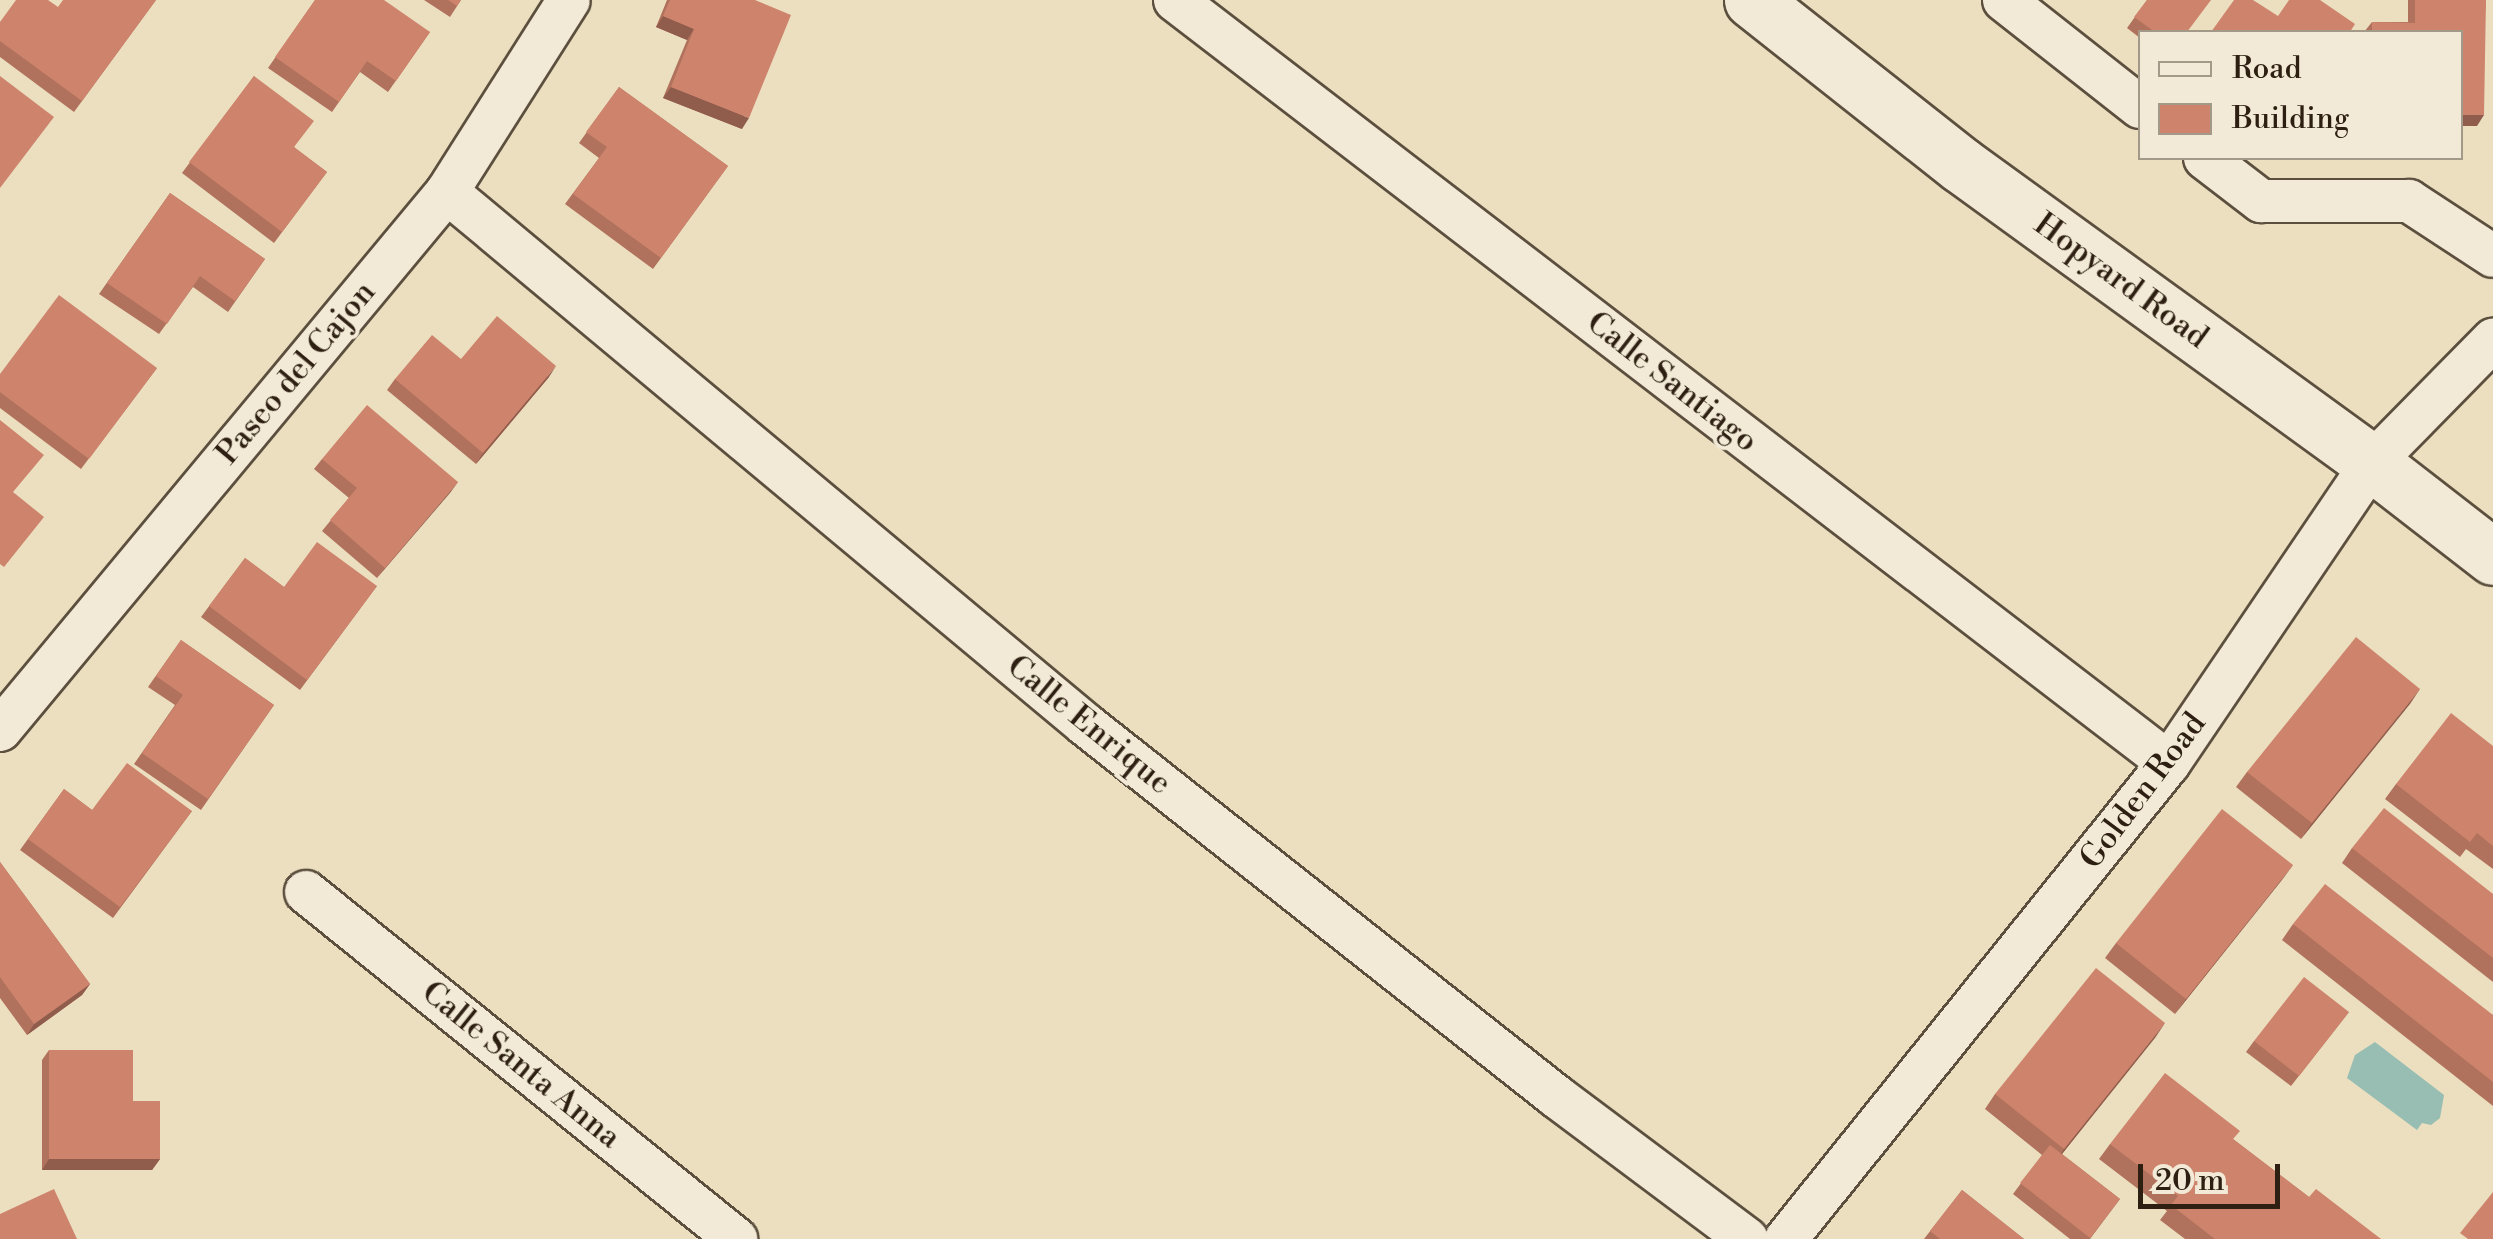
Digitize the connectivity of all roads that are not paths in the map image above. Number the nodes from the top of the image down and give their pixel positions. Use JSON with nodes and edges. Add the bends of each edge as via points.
{"nodes":[{"id":1,"x":569,"y":0,"type":"edge"},
{"id":2,"x":1174,"y":0,"type":"edge"},
{"id":3,"x":1752,"y":0,"type":"edge"},
{"id":4,"x":2004,"y":0,"type":"edge"},
{"id":5,"x":2138,"y":105,"type":"edge"},
{"id":6,"x":2208,"y":160,"type":"edge"},
{"id":7,"x":447,"y":192,"type":"junction"},
{"id":8,"x":2493,"y":256,"type":"edge"},
{"id":9,"x":2493,"y":340,"type":"edge"},
{"id":10,"x":2372,"y":463,"type":"junction"},
{"id":11,"x":2493,"y":557,"type":"edge"},
{"id":12,"x":0,"y":730,"type":"edge"},
{"id":13,"x":2169,"y":763,"type":"junction"},
{"id":14,"x":306,"y":892,"type":"dead end"},
{"id":15,"x":736,"y":1239,"type":"edge"},
{"id":16,"x":1747,"y":1239,"type":"edge"},
{"id":17,"x":1786,"y":1239,"type":"edge"}],
"edges":[{"from":1,"to":7,"type":"street","name":"Paseo del Cajon"},
{"from":2,"to":13,"type":"street","name":"Calle Santiago"},
{"from":3,"to":10,"type":"main road","name":"Hopyard Road","via":[[1961,165]]},
{"from":4,"to":5,"type":"street"},
{"from":6,"to":8,"type":"street","via":[[2261,201],[2409,201]]},
{"from":7,"to":12,"type":"street","name":"Paseo del Cajon"},
{"from":7,"to":16,"type":"street","name":"Calle Enrique","via":[[1086,725]]},
{"from":9,"to":10,"type":"street","name":"Golden Road"},
{"from":10,"to":11,"type":"main road","name":"Hopyard Road"},
{"from":10,"to":13,"type":"street","name":"Golden Road"},
{"from":13,"to":17,"type":"street","name":"Golden Road"},
{"from":14,"to":15,"type":"street","name":"Calle Santa Anna"}]}
